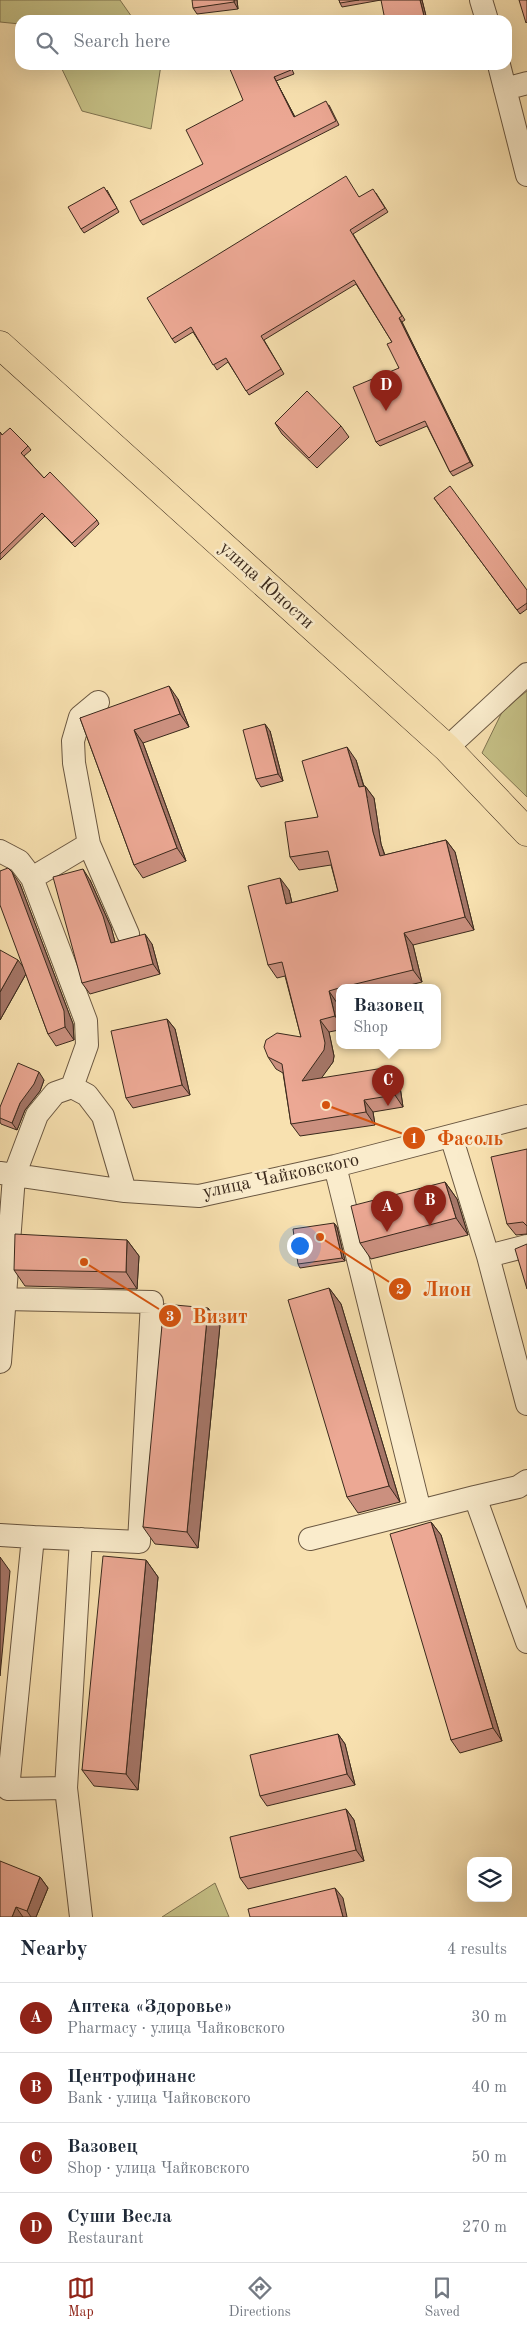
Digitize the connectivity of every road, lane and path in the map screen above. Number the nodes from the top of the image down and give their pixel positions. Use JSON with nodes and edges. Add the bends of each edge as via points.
{"nodes":[{"id":1,"x":481,"y":0,"type":"edge"},
{"id":2,"x":486,"y":15,"type":"edge"},
{"id":3,"x":500,"y":70,"type":"edge"},
{"id":4,"x":527,"y":83,"type":"edge"},
{"id":5,"x":505,"y":89,"type":"junction"},
{"id":6,"x":527,"y":175,"type":"edge"},
{"id":7,"x":0,"y":345,"type":"edge"},
{"id":8,"x":527,"y":674,"type":"edge"},
{"id":9,"x":98,"y":702,"type":"dead end"},
{"id":10,"x":447,"y":748,"type":"junction"},
{"id":11,"x":527,"y":832,"type":"edge"},
{"id":12,"x":89,"y":844,"type":"junction"},
{"id":13,"x":0,"y":851,"type":"edge"},
{"id":14,"x":32,"y":878,"type":"junction"},
{"id":15,"x":128,"y":934,"type":"dead end"},
{"id":16,"x":72,"y":1087,"type":"junction"},
{"id":17,"x":527,"y":1116,"type":"edge"},
{"id":18,"x":451,"y":1136,"type":"junction"},
{"id":19,"x":335,"y":1166,"type":"junction"},
{"id":20,"x":7,"y":1175,"type":"edge"},
{"id":21,"x":125,"y":1191,"type":"junction"},
{"id":22,"x":527,"y":1246,"type":"edge"},
{"id":23,"x":488,"y":1256,"type":"junction"},
{"id":24,"x":4,"y":1299,"type":"junction"},
{"id":25,"x":0,"y":1362,"type":"edge"},
{"id":26,"x":527,"y":1404,"type":"edge"},
{"id":27,"x":526,"y":1486,"type":"edge"},
{"id":28,"x":476,"y":1497,"type":"junction"},
{"id":29,"x":420,"y":1511,"type":"junction"},
{"id":30,"x":0,"y":1535,"type":"edge"},
{"id":31,"x":33,"y":1537,"type":"junction"},
{"id":32,"x":81,"y":1539,"type":"junction"},
{"id":33,"x":310,"y":1539,"type":"dead end"},
{"id":34,"x":527,"y":1642,"type":"edge"},
{"id":35,"x":66,"y":1788,"type":"junction"},
{"id":36,"x":81,"y":1917,"type":"edge"}],
"edges":[{"from":1,"to":2,"type":"street"},
{"from":3,"to":5,"type":"street"},
{"from":4,"to":5,"type":"street"},
{"from":5,"to":6,"type":"street"},
{"from":7,"to":10,"type":"main road","name":"улица Юности"},
{"from":8,"to":10,"type":"street"},
{"from":9,"to":12,"type":"street","via":[[80,717],[73,741]]},
{"from":10,"to":11,"type":"main road","name":"улица Юности"},
{"from":12,"to":14,"type":"street"},
{"from":12,"to":15,"type":"street"},
{"from":13,"to":14,"type":"street","via":[[19,861]]},
{"from":14,"to":16,"type":"street","via":[[86,1021],[87,1045]]},
{"from":16,"to":20,"type":"street","via":[[55,1093],[37,1115]]},
{"from":16,"to":21,"type":"street","via":[[87,1095],[103,1116]]},
{"from":17,"to":18,"type":"street","name":"улица Чайковского"},
{"from":18,"to":19,"type":"street","name":"улица Чайковского"},
{"from":18,"to":23,"type":"street"},
{"from":19,"to":21,"type":"street","name":"улица Чайковского","via":[[199,1196]]},
{"from":19,"to":29,"type":"street"},
{"from":20,"to":21,"type":"street","name":"улица Чайковского"},
{"from":20,"to":24,"type":"street"},
{"from":22,"to":23,"type":"street"},
{"from":23,"to":26,"type":"street"},
{"from":24,"to":25,"type":"street"},
{"from":24,"to":32,"type":"street","via":[[152,1302],[139,1542]]},
{"from":27,"to":28,"type":"street"},
{"from":28,"to":29,"type":"street"},
{"from":28,"to":34,"type":"street"},
{"from":29,"to":33,"type":"street"},
{"from":30,"to":31,"type":"street"},
{"from":31,"to":32,"type":"street"},
{"from":31,"to":35,"type":"street","via":[[8,1789]]},
{"from":32,"to":35,"type":"street"},
{"from":35,"to":36,"type":"street"}]}
